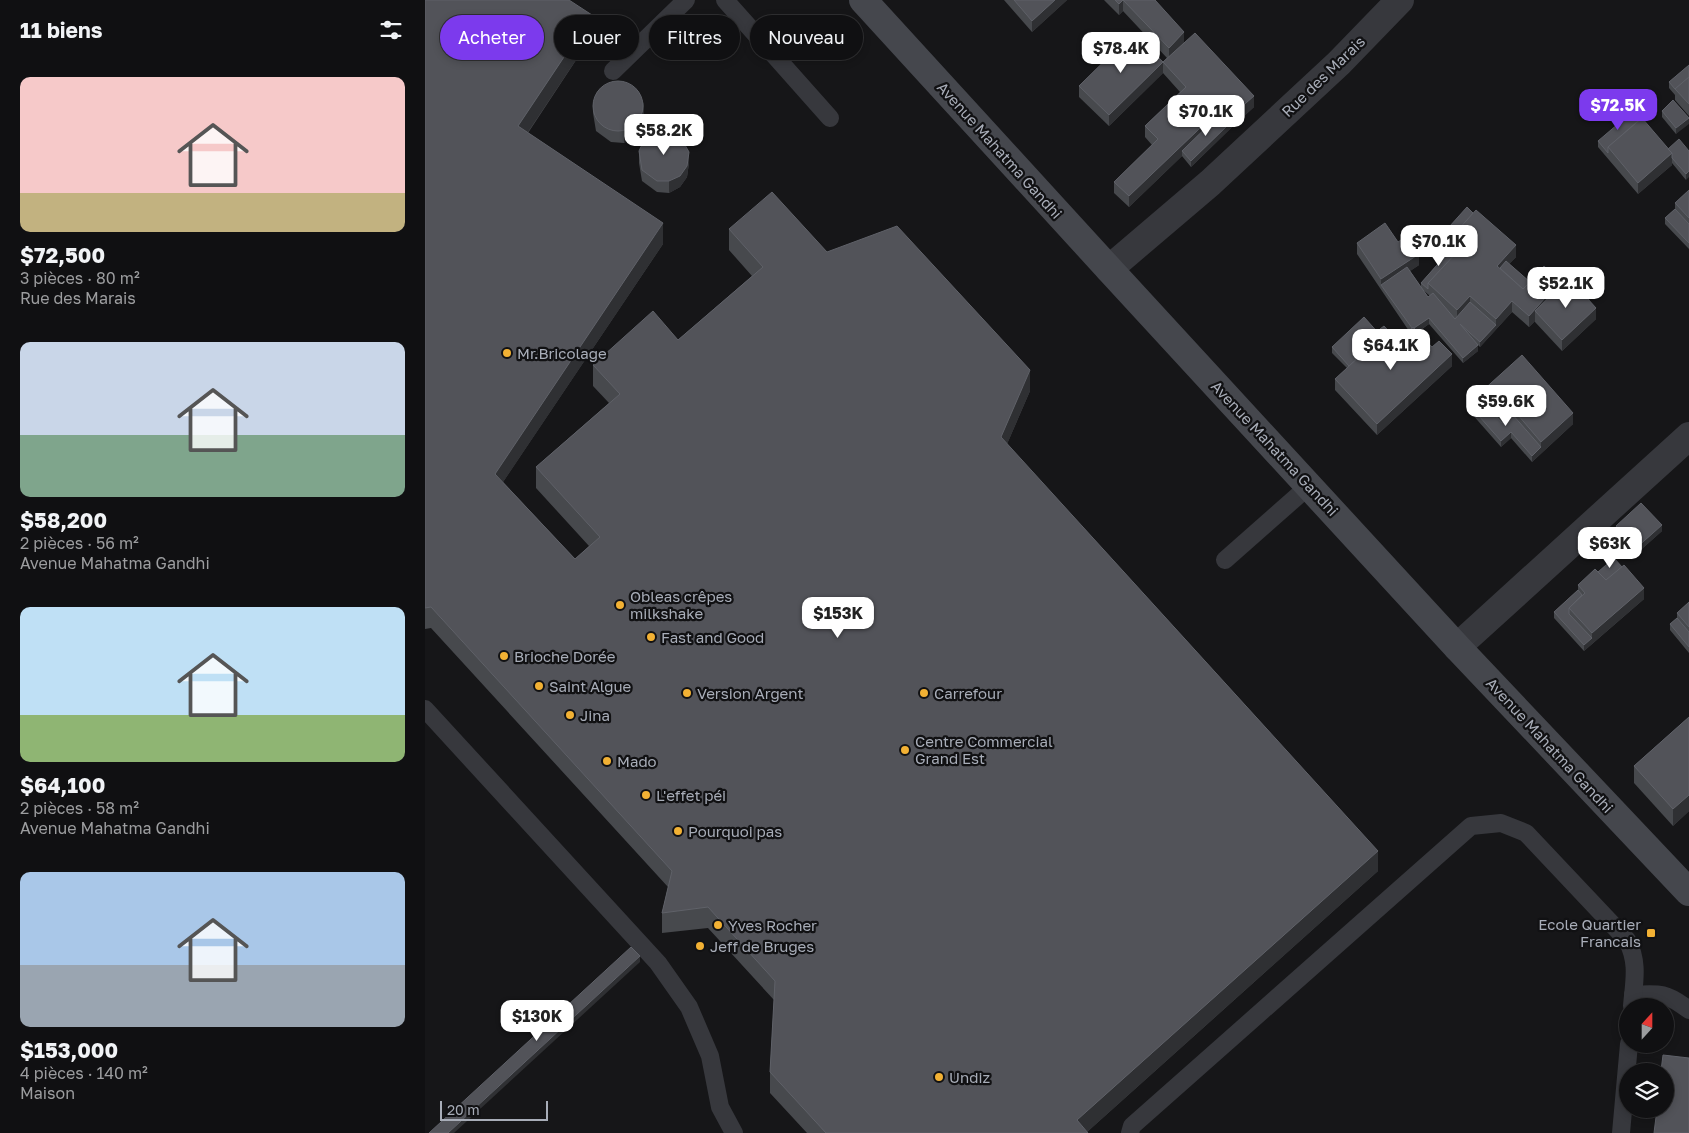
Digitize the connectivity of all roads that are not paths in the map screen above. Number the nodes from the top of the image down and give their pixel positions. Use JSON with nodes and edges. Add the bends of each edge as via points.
{"nodes":[{"id":1,"x":686,"y":0,"type":"edge"},
{"id":2,"x":725,"y":0,"type":"edge"},
{"id":3,"x":863,"y":0,"type":"edge"},
{"id":4,"x":1400,"y":0,"type":"edge"},
{"id":5,"x":613,"y":71,"type":"dead end"},
{"id":6,"x":830,"y":118,"type":"dead end"},
{"id":7,"x":1109,"y":269,"type":"junction"},
{"id":8,"x":1689,"y":436,"type":"edge"},
{"id":9,"x":1309,"y":485,"type":"junction"},
{"id":10,"x":1225,"y":560,"type":"dead end"},
{"id":11,"x":1457,"y":647,"type":"junction"},
{"id":12,"x":425,"y":709,"type":"edge"},
{"id":13,"x":1684,"y":882,"type":"edge"},
{"id":14,"x":1632,"y":998,"type":"edge"},
{"id":15,"x":1641,"y":998,"type":"edge"},
{"id":16,"x":1670,"y":998,"type":"edge"},
{"id":17,"x":1674,"y":1000,"type":"edge"},
{"id":18,"x":1689,"y":1010,"type":"edge"},
{"id":19,"x":1628,"y":1053,"type":"edge"},
{"id":20,"x":734,"y":1133,"type":"edge"},
{"id":21,"x":1130,"y":1133,"type":"edge"},
{"id":22,"x":1621,"y":1133,"type":"edge"}],
"edges":[{"from":1,"to":5,"type":"lane"},
{"from":2,"to":6,"type":"lane"},
{"from":3,"to":7,"type":"main road","name":"Avenue Mahatma Gandhi"},
{"from":4,"to":7,"type":"street","name":"Rue des Marais","via":[[1339,63],[1210,183]]},
{"from":7,"to":9,"type":"main road","name":"Avenue Mahatma Gandhi"},
{"from":8,"to":11,"type":"street"},
{"from":9,"to":10,"type":"lane"},
{"from":9,"to":11,"type":"main road","name":"Avenue Mahatma Gandhi"},
{"from":11,"to":13,"type":"main road","name":"Avenue Mahatma Gandhi"},
{"from":12,"to":20,"type":"lane","via":[[658,963],[689,1007],[710,1056],[720,1107]]},
{"from":14,"to":21,"type":"lane","via":[[1634,952],[1627,940],[1526,833],[1501,823],[1471,826],[1131,1126]]},
{"from":15,"to":16,"type":"lane","via":[[1657,993]]},
{"from":17,"to":18,"type":"lane"},
{"from":19,"to":22,"type":"lane"}]}
